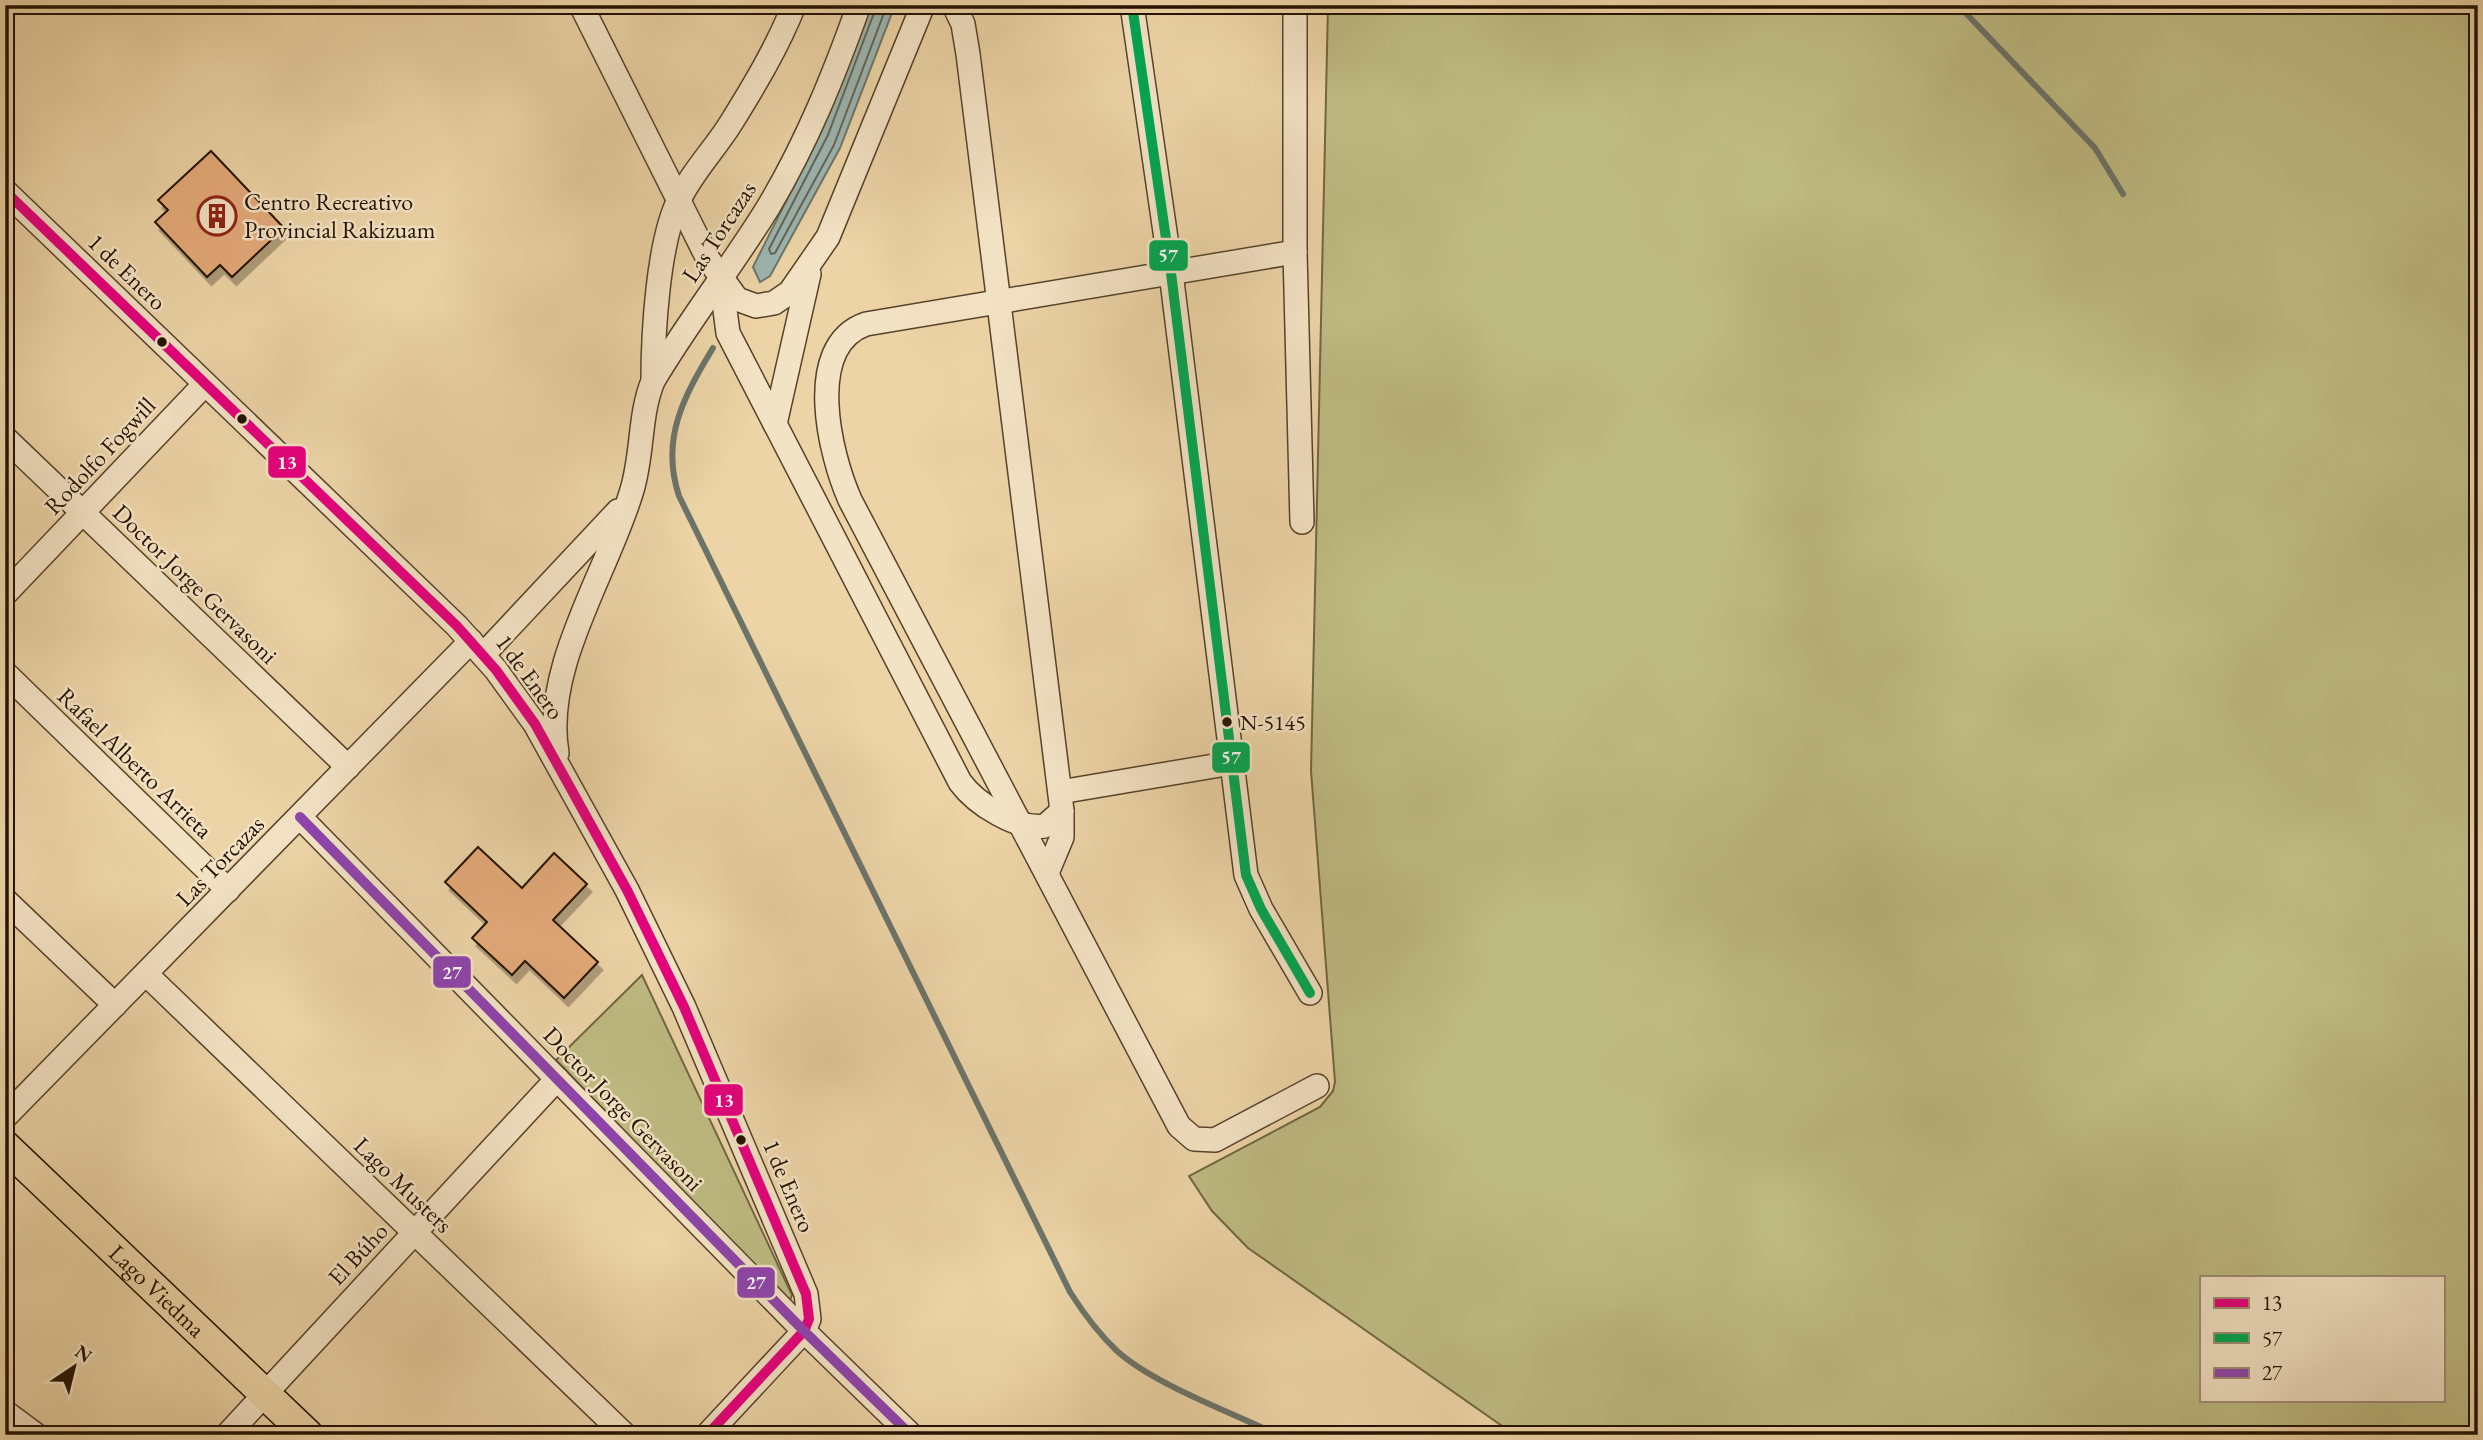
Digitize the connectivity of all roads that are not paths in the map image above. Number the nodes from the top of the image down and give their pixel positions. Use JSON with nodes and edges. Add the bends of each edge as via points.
{"nodes":[{"id":1,"x":580,"y":5,"type":"edge"},
{"id":2,"x":794,"y":5,"type":"edge"},
{"id":3,"x":859,"y":5,"type":"edge"},
{"id":4,"x":923,"y":5,"type":"edge"},
{"id":5,"x":954,"y":5,"type":"edge"},
{"id":6,"x":1132,"y":5,"type":"edge"},
{"id":7,"x":1295,"y":5,"type":"edge"},
{"id":8,"x":5,"y":191,"type":"edge"},
{"id":9,"x":678,"y":201,"type":"junction"},
{"id":10,"x":1295,"y":252,"type":"junction"},
{"id":11,"x":811,"y":266,"type":"junction"},
{"id":12,"x":1171,"y":273,"type":"junction"},
{"id":13,"x":721,"y":279,"type":"junction"},
{"id":14,"x":999,"y":302,"type":"junction"},
{"id":15,"x":653,"y":380,"type":"junction"},
{"id":16,"x":205,"y":384,"type":"junction"},
{"id":17,"x":775,"y":424,"type":"junction"},
{"id":18,"x":5,"y":438,"type":"edge"},
{"id":19,"x":633,"y":488,"type":"junction"},
{"id":20,"x":83,"y":512,"type":"junction"},
{"id":21,"x":1302,"y":522,"type":"dead end"},
{"id":22,"x":5,"y":594,"type":"edge"},
{"id":23,"x":477,"y":648,"type":"junction"},
{"id":24,"x":5,"y":673,"type":"edge"},
{"id":25,"x":558,"y":763,"type":"junction"},
{"id":26,"x":1232,"y":763,"type":"junction"},
{"id":27,"x":348,"y":767,"type":"junction"},
{"id":28,"x":1061,"y":801,"type":"junction"},
{"id":29,"x":300,"y":817,"type":"junction"},
{"id":30,"x":1020,"y":823,"type":"junction"},
{"id":31,"x":1047,"y":873,"type":"junction"},
{"id":32,"x":228,"y":890,"type":"junction"},
{"id":33,"x":5,"y":900,"type":"edge"},
{"id":34,"x":146,"y":974,"type":"junction"},
{"id":35,"x":1310,"y":993,"type":"dead end"},
{"id":36,"x":115,"y":1005,"type":"junction"},
{"id":37,"x":557,"y":1079,"type":"junction"},
{"id":38,"x":1317,"y":1086,"type":"dead end"},
{"id":39,"x":5,"y":1117,"type":"edge"},
{"id":40,"x":5,"y":1146,"type":"edge"},
{"id":41,"x":415,"y":1233,"type":"junction"},
{"id":42,"x":804,"y":1331,"type":"junction"},
{"id":43,"x":265,"y":1394,"type":"junction"},
{"id":44,"x":5,"y":1412,"type":"edge"},
{"id":45,"x":36,"y":1435,"type":"edge"},
{"id":46,"x":227,"y":1435,"type":"edge"},
{"id":47,"x":308,"y":1435,"type":"edge"},
{"id":48,"x":625,"y":1435,"type":"edge"},
{"id":49,"x":707,"y":1435,"type":"edge"},
{"id":50,"x":911,"y":1435,"type":"edge"}],
"edges":[{"from":1,"to":9,"type":"street"},
{"from":2,"to":9,"type":"street","via":[[731,123]]},
{"from":3,"to":13,"type":"street","name":"Las Torcazas","via":[[793,162]]},
{"from":4,"to":11,"type":"street","via":[[838,215]]},
{"from":5,"to":14,"type":"street","via":[[966,38]]},
{"from":6,"to":12,"type":"street"},
{"from":7,"to":10,"type":"street"},
{"from":8,"to":16,"type":"street","name":"1 de Enero"},
{"from":9,"to":13,"type":"street"},
{"from":9,"to":15,"type":"street","via":[[670,224],[653,332]]},
{"from":10,"to":12,"type":"street"},
{"from":10,"to":21,"type":"street"},
{"from":11,"to":13,"type":"street","via":[[790,292],[765,306],[737,299]]},
{"from":11,"to":17,"type":"street"},
{"from":12,"to":14,"type":"street"},
{"from":12,"to":26,"type":"street"},
{"from":13,"to":15,"type":"street","name":"Las Torcazas"},
{"from":13,"to":17,"type":"street","via":[[728,333]]},
{"from":14,"to":28,"type":"street"},
{"from":14,"to":30,"type":"street","via":[[854,328],[844,335],[832,360],[828,423],[849,500]]},
{"from":15,"to":19,"type":"street","name":"Las Torcazas"},
{"from":16,"to":20,"type":"street","name":"Rodolfo Fogwill"},
{"from":16,"to":23,"type":"street","name":"1 de Enero"},
{"from":17,"to":30,"type":"street","via":[[960,782],[973,797]]},
{"from":18,"to":20,"type":"street","name":"Doctor Jorge Gervasoni"},
{"from":19,"to":23,"type":"street","name":"Las Torcazas","via":[[597,537]]},
{"from":19,"to":25,"type":"street","name":"Las Torcazas","via":[[560,677],[553,732]]},
{"from":20,"to":22,"type":"street","name":"Rodolfo Fogwill"},
{"from":20,"to":27,"type":"street","name":"Doctor Jorge Gervasoni"},
{"from":23,"to":25,"type":"street","name":"1 de Enero","via":[[522,705]]},
{"from":23,"to":27,"type":"street","name":"Las Torcazas"},
{"from":24,"to":32,"type":"street","name":"Rafael Alberto Arrieta"},
{"from":25,"to":42,"type":"street","name":"1 de Enero","via":[[684,1007],[802,1283],[809,1306]]},
{"from":26,"to":28,"type":"street"},
{"from":26,"to":35,"type":"street","via":[[1246,875]]},
{"from":27,"to":29,"type":"street","name":"Las Torcazas"},
{"from":28,"to":30,"type":"street","via":[[1045,826]]},
{"from":28,"to":31,"type":"street","via":[[1062,838]]},
{"from":29,"to":32,"type":"street","name":"Las Torcazas"},
{"from":29,"to":37,"type":"street","name":"Doctor Jorge Gervasoni"},
{"from":30,"to":31,"type":"street"},
{"from":31,"to":38,"type":"street","via":[[1186,1133],[1204,1142],[1215,1140]]},
{"from":32,"to":34,"type":"street","name":"Las Torcazas"},
{"from":33,"to":36,"type":"street"},
{"from":34,"to":36,"type":"street","name":"Las Torcazas"},
{"from":34,"to":41,"type":"street","name":"Lago Musters"},
{"from":36,"to":39,"type":"street","name":"Las Torcazas"},
{"from":37,"to":41,"type":"street","name":"El Búho"},
{"from":37,"to":42,"type":"street","name":"Doctor Jorge Gervasoni"},
{"from":40,"to":43,"type":"main road","name":"Lago Viedma"},
{"from":41,"to":43,"type":"street","name":"El Búho"},
{"from":41,"to":48,"type":"street","name":"Lago Musters"},
{"from":42,"to":49,"type":"street"},
{"from":42,"to":50,"type":"street","name":"Doctor Jorge Gervasoni"},
{"from":43,"to":46,"type":"street","name":"El Búho"},
{"from":43,"to":47,"type":"main road","name":"Lago Viedma"},
{"from":44,"to":45,"type":"street"}]}
